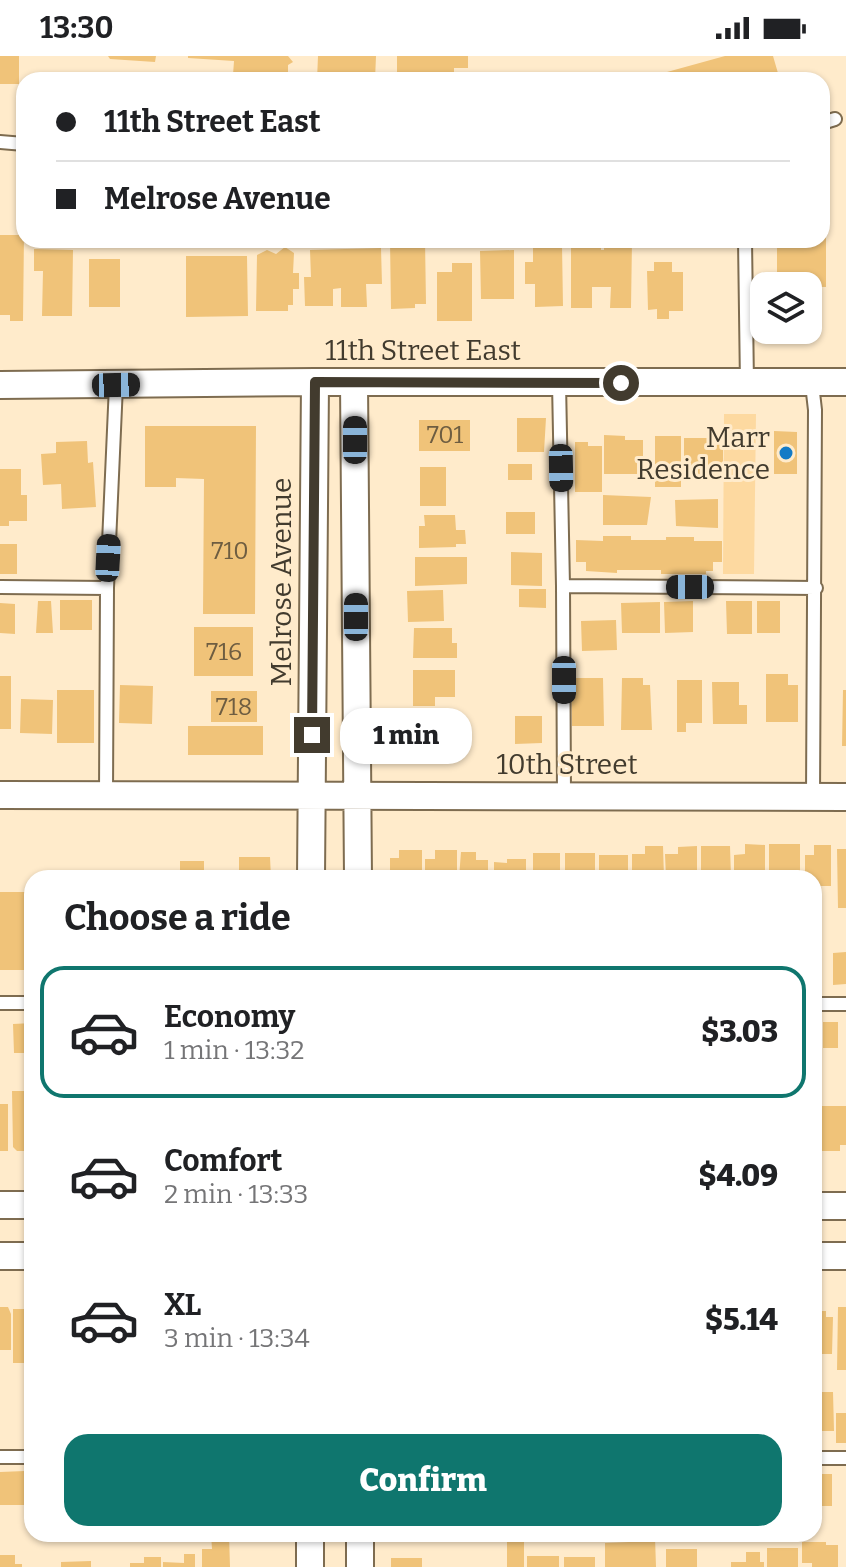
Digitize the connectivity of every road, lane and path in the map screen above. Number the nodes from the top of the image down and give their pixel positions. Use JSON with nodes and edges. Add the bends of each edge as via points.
{"nodes":[{"id":1,"x":745,"y":248,"type":"edge"},
{"id":2,"x":315,"y":382,"type":"junction"},
{"id":3,"x":354,"y":382,"type":"junction"},
{"id":4,"x":846,"y":382,"type":"edge"},
{"id":5,"x":559,"y":383,"type":"junction"},
{"id":6,"x":747,"y":384,"type":"junction"},
{"id":7,"x":812,"y":384,"type":"junction"},
{"id":8,"x":0,"y":385,"type":"edge"},
{"id":9,"x":116,"y":385,"type":"junction"},
{"id":10,"x":563,"y":586,"type":"junction"},
{"id":11,"x":0,"y":587,"type":"edge"},
{"id":12,"x":107,"y":588,"type":"junction"},
{"id":13,"x":816,"y":588,"type":"junction"},
{"id":14,"x":0,"y":795,"type":"edge"},
{"id":15,"x":106,"y":795,"type":"junction"},
{"id":16,"x":312,"y":796,"type":"junction"},
{"id":17,"x":357,"y":796,"type":"junction"},
{"id":18,"x":564,"y":797,"type":"junction"},
{"id":19,"x":813,"y":797,"type":"junction"},
{"id":20,"x":846,"y":797,"type":"edge"},
{"id":21,"x":311,"y":870,"type":"edge"},
{"id":22,"x":358,"y":870,"type":"edge"},
{"id":23,"x":0,"y":1003,"type":"edge"},
{"id":24,"x":24,"y":1003,"type":"edge"},
{"id":25,"x":822,"y":1004,"type":"edge"},
{"id":26,"x":846,"y":1004,"type":"edge"},
{"id":27,"x":0,"y":1205,"type":"edge"},
{"id":28,"x":24,"y":1205,"type":"edge"},
{"id":29,"x":822,"y":1206,"type":"edge"},
{"id":30,"x":846,"y":1206,"type":"edge"},
{"id":31,"x":0,"y":1256,"type":"edge"},
{"id":32,"x":24,"y":1256,"type":"edge"},
{"id":33,"x":822,"y":1256,"type":"edge"},
{"id":34,"x":846,"y":1256,"type":"edge"},
{"id":35,"x":0,"y":1457,"type":"edge"},
{"id":36,"x":24,"y":1457,"type":"edge"},
{"id":37,"x":822,"y":1458,"type":"edge"},
{"id":38,"x":846,"y":1458,"type":"edge"},
{"id":39,"x":310,"y":1542,"type":"edge"},
{"id":40,"x":360,"y":1542,"type":"edge"},
{"id":41,"x":310,"y":1567,"type":"edge"},
{"id":42,"x":360,"y":1567,"type":"edge"}],
"edges":[{"from":1,"to":6,"type":"lane"},
{"from":2,"to":3,"type":"street","name":"11th Street East"},
{"from":2,"to":9,"type":"street","name":"11th Street East"},
{"from":2,"to":16,"type":"street","name":"Melrose Avenue"},
{"from":3,"to":5,"type":"street","name":"11th Street East"},
{"from":3,"to":17,"type":"street"},
{"from":4,"to":7,"type":"street","name":"11th Street East"},
{"from":5,"to":6,"type":"street","name":"11th Street East"},
{"from":5,"to":10,"type":"lane"},
{"from":6,"to":7,"type":"street","name":"11th Street East"},
{"from":7,"to":13,"type":"lane"},
{"from":8,"to":9,"type":"street","name":"11th Street East"},
{"from":9,"to":12,"type":"lane"},
{"from":10,"to":13,"type":"lane"},
{"from":10,"to":18,"type":"lane"},
{"from":11,"to":12,"type":"lane"},
{"from":12,"to":15,"type":"lane"},
{"from":13,"to":19,"type":"lane"},
{"from":14,"to":15,"type":"street","name":"10th Street"},
{"from":15,"to":16,"type":"street","name":"10th Street"},
{"from":16,"to":17,"type":"street","name":"10th Street"},
{"from":16,"to":21,"type":"street","name":"Melrose Avenue"},
{"from":17,"to":18,"type":"street","name":"10th Street"},
{"from":17,"to":22,"type":"street"},
{"from":18,"to":19,"type":"street","name":"10th Street"},
{"from":19,"to":20,"type":"street","name":"10th Street"},
{"from":23,"to":24,"type":"lane"},
{"from":25,"to":26,"type":"lane"},
{"from":27,"to":28,"type":"street"},
{"from":29,"to":30,"type":"street"},
{"from":31,"to":32,"type":"street"},
{"from":33,"to":34,"type":"street"},
{"from":35,"to":36,"type":"lane"},
{"from":37,"to":38,"type":"lane"},
{"from":39,"to":41,"type":"street"},
{"from":40,"to":42,"type":"street"}]}
